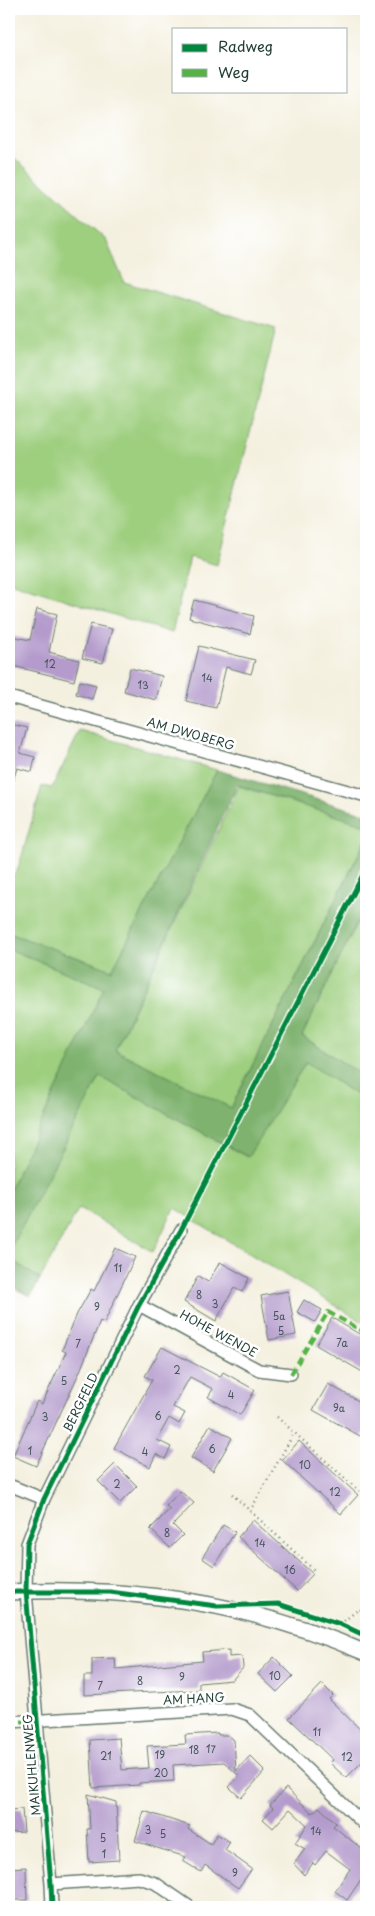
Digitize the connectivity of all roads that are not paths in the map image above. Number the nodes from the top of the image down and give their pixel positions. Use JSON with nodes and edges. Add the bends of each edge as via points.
{"nodes":[{"id":1,"x":9,"y":697,"type":"edge"},
{"id":2,"x":366,"y":796,"type":"edge"},
{"id":3,"x":181,"y":1230,"type":"dead end"},
{"id":4,"x":139,"y":1305,"type":"junction"},
{"id":5,"x":291,"y":1374,"type":"dead end"},
{"id":6,"x":9,"y":1485,"type":"edge"},
{"id":7,"x":44,"y":1499,"type":"junction"},
{"id":8,"x":26,"y":1591,"type":"junction"},
{"id":9,"x":9,"y":1592,"type":"edge"},
{"id":10,"x":366,"y":1653,"type":"edge"},
{"id":11,"x":38,"y":1721,"type":"junction"},
{"id":12,"x":9,"y":1722,"type":"edge"},
{"id":13,"x":366,"y":1826,"type":"edge"},
{"id":14,"x":51,"y":1884,"type":"junction"},
{"id":15,"x":52,"y":1907,"type":"edge"},
{"id":16,"x":190,"y":1907,"type":"edge"}],
"edges":[{"from":1,"to":2,"type":"street","name":"AM DWOBERG"},
{"from":3,"to":4,"type":"street","name":"BERGFELD"},
{"from":4,"to":5,"type":"street","name":"HOHE WENDE","via":[[259,1370]]},
{"from":4,"to":7,"type":"street","name":"BERGFELD"},
{"from":6,"to":7,"type":"street"},
{"from":7,"to":8,"type":"street","name":"BERGFELD","via":[[27,1544]]},
{"from":8,"to":9,"type":"street"},
{"from":8,"to":10,"type":"street","via":[[110,1592],[217,1606],[334,1639]]},
{"from":8,"to":11,"type":"street","name":"MAIKUHLENWEG"},
{"from":11,"to":12,"type":"street","name":"AM HANG"},
{"from":11,"to":13,"type":"street","name":"AM HANG","via":[[232,1709],[250,1715]]},
{"from":11,"to":14,"type":"street","name":"MAIKUHLENWEG"},
{"from":14,"to":15,"type":"street","name":"MAIKUHLENWEG"},
{"from":14,"to":16,"type":"street","via":[[139,1878],[155,1883]]}]}
